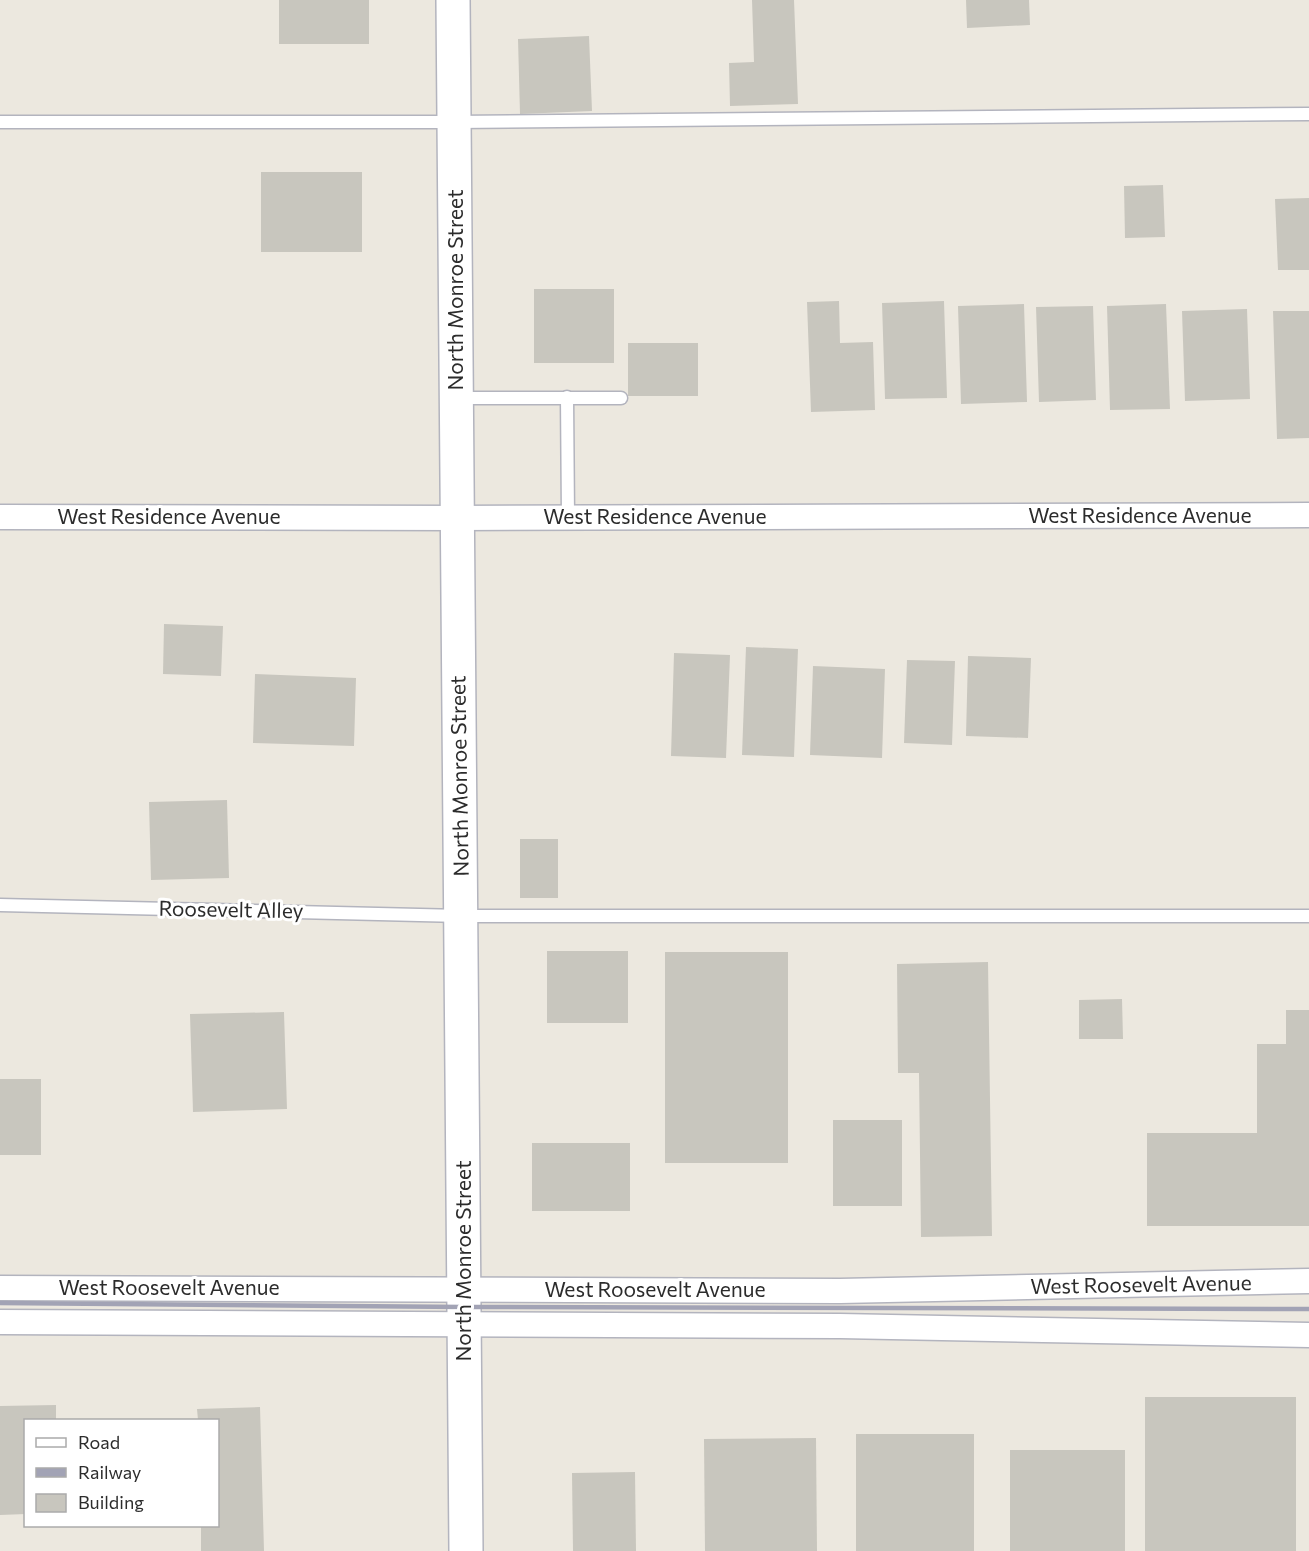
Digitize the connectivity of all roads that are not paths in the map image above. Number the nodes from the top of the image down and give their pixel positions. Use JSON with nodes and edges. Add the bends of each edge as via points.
{"nodes":[{"id":1,"x":453,"y":0,"type":"edge"},
{"id":2,"x":1309,"y":114,"type":"edge"},
{"id":3,"x":0,"y":122,"type":"edge"},
{"id":4,"x":454,"y":122,"type":"junction"},
{"id":5,"x":567,"y":397,"type":"junction"},
{"id":6,"x":457,"y":398,"type":"junction"},
{"id":7,"x":621,"y":398,"type":"dead end"},
{"id":8,"x":1309,"y":515,"type":"edge"},
{"id":9,"x":0,"y":517,"type":"edge"},
{"id":10,"x":568,"y":517,"type":"junction"},
{"id":11,"x":458,"y":518,"type":"junction"},
{"id":12,"x":0,"y":905,"type":"edge"},
{"id":13,"x":461,"y":916,"type":"junction"},
{"id":14,"x":1309,"y":916,"type":"edge"},
{"id":15,"x":1309,"y":1281,"type":"edge"},
{"id":16,"x":0,"y":1288,"type":"edge"},
{"id":17,"x":464,"y":1289,"type":"junction"},
{"id":18,"x":0,"y":1322,"type":"edge"},
{"id":19,"x":464,"y":1323,"type":"junction"},
{"id":20,"x":1309,"y":1335,"type":"edge"},
{"id":21,"x":466,"y":1551,"type":"edge"}],
"edges":[{"from":1,"to":4,"type":"main road","name":"North Monroe Street"},
{"from":2,"to":4,"type":"lane"},
{"from":3,"to":4,"type":"lane"},
{"from":4,"to":6,"type":"main road","name":"North Monroe Street"},
{"from":5,"to":6,"type":"lane"},
{"from":5,"to":7,"type":"lane"},
{"from":5,"to":10,"type":"lane"},
{"from":6,"to":11,"type":"main road","name":"North Monroe Street"},
{"from":8,"to":10,"type":"street","name":"West Residence Avenue"},
{"from":9,"to":11,"type":"street","name":"West Residence Avenue"},
{"from":10,"to":11,"type":"street","name":"West Residence Avenue"},
{"from":11,"to":13,"type":"main road","name":"North Monroe Street"},
{"from":12,"to":13,"type":"lane","name":"Roosevelt Alley"},
{"from":13,"to":14,"type":"lane","name":"Roosevelt Alley"},
{"from":13,"to":17,"type":"main road","name":"North Monroe Street"},
{"from":15,"to":17,"type":"street","name":"West Roosevelt Avenue","via":[[840,1291]]},
{"from":16,"to":17,"type":"street","name":"West Roosevelt Avenue"},
{"from":17,"to":19,"type":"main road","name":"North Monroe Street"},
{"from":18,"to":19,"type":"street","name":"West Roosevelt Avenue"},
{"from":19,"to":20,"type":"street","name":"West Roosevelt Avenue"},
{"from":19,"to":21,"type":"main road","name":"North Monroe Street"}]}
